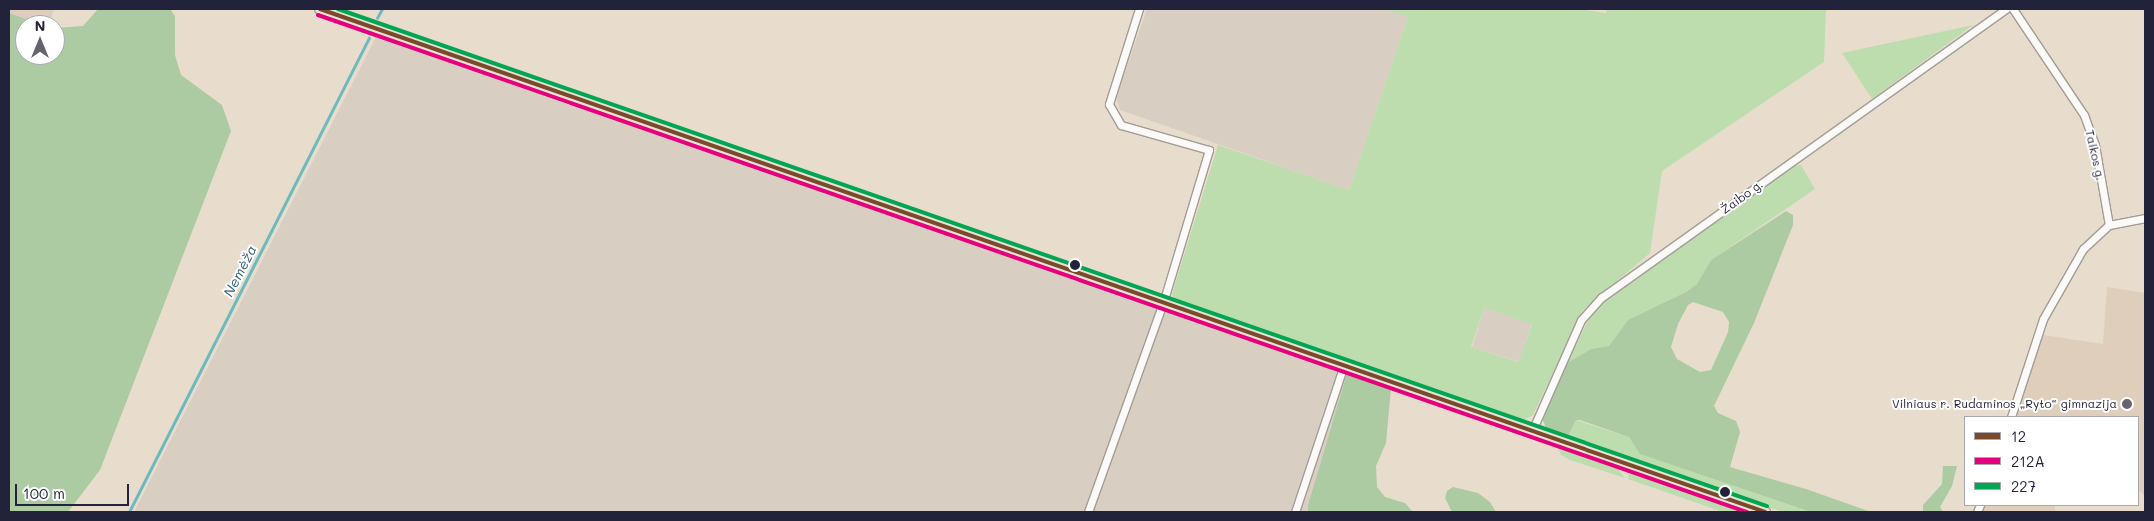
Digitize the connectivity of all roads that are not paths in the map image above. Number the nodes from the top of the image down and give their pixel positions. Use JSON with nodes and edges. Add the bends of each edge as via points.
{"nodes":[{"id":1,"x":320,"y":9,"type":"edge"},
{"id":2,"x":1139,"y":9,"type":"edge"},
{"id":3,"x":2006,"y":9,"type":"edge"},
{"id":4,"x":2014,"y":9,"type":"edge"},
{"id":5,"x":2145,"y":218,"type":"edge"},
{"id":6,"x":2109,"y":225,"type":"junction"},
{"id":7,"x":1163,"y":303,"type":"junction"},
{"id":8,"x":1344,"y":365,"type":"junction"},
{"id":9,"x":2010,"y":416,"type":"edge"},
{"id":10,"x":1532,"y":431,"type":"junction"},
{"id":11,"x":1758,"y":511,"type":"edge"},
{"id":12,"x":1088,"y":512,"type":"edge"},
{"id":13,"x":1295,"y":512,"type":"edge"}],
"edges":[{"from":1,"to":7,"type":"main road"},
{"from":2,"to":7,"type":"street","via":[[1109,104],[1122,125],[1209,150]]},
{"from":3,"to":10,"type":"street","name":"Žaibo g.","via":[[1602,297],[1581,320]]},
{"from":4,"to":6,"type":"street","name":"Taikos g.","via":[[2084,115],[2095,145]]},
{"from":5,"to":6,"type":"street"},
{"from":6,"to":9,"type":"street","via":[[2083,249],[2044,319]]},
{"from":7,"to":8,"type":"main road"},
{"from":7,"to":12,"type":"street"},
{"from":8,"to":10,"type":"main road"},
{"from":8,"to":13,"type":"street"},
{"from":10,"to":11,"type":"main road"}]}
